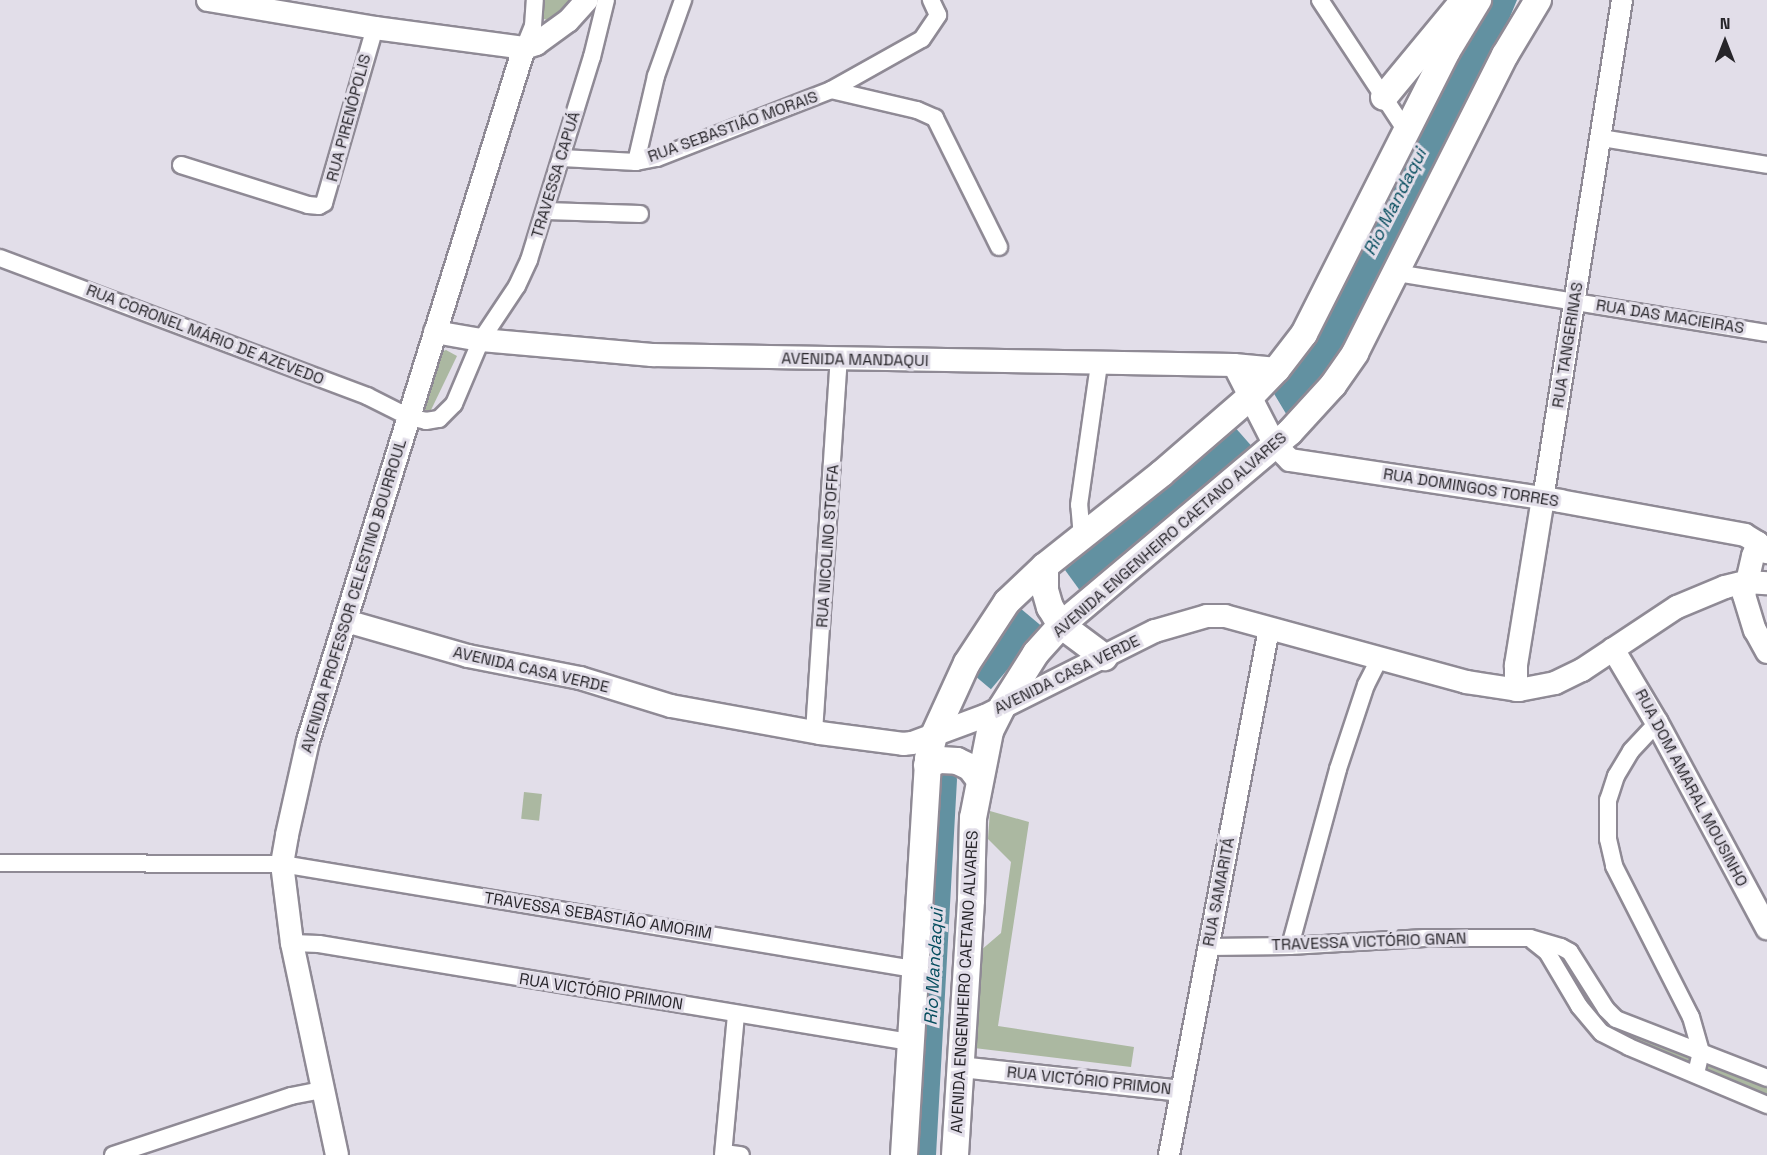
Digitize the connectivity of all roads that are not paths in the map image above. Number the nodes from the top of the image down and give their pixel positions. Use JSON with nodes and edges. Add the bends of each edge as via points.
{"nodes":[{"id":1,"x":208,"y":0,"type":"edge"},
{"id":2,"x":535,"y":0,"type":"edge"},
{"id":3,"x":587,"y":0,"type":"edge"},
{"id":4,"x":606,"y":0,"type":"edge"},
{"id":5,"x":683,"y":0,"type":"edge"},
{"id":6,"x":1320,"y":0,"type":"edge"},
{"id":7,"x":1464,"y":0,"type":"edge"},
{"id":8,"x":1478,"y":0,"type":"edge"},
{"id":9,"x":1538,"y":0,"type":"edge"},
{"id":10,"x":1622,"y":0,"type":"edge"},
{"id":11,"x":934,"y":8,"type":"edge"},
{"id":12,"x":375,"y":28,"type":"junction"},
{"id":13,"x":524,"y":48,"type":"junction"},
{"id":14,"x":831,"y":90,"type":"junction"},
{"id":15,"x":1384,"y":97,"type":"junction"},
{"id":16,"x":1406,"y":131,"type":"junction"},
{"id":17,"x":1601,"y":138,"type":"junction"},
{"id":18,"x":562,"y":158,"type":"junction"},
{"id":19,"x":636,"y":162,"type":"junction"},
{"id":20,"x":181,"y":165,"type":"dead end"},
{"id":21,"x":1767,"y":165,"type":"edge"},
{"id":22,"x":546,"y":211,"type":"junction"},
{"id":23,"x":640,"y":214,"type":"dead end"},
{"id":24,"x":999,"y":247,"type":"dead end"},
{"id":25,"x":0,"y":258,"type":"edge"},
{"id":26,"x":1396,"y":273,"type":"junction"},
{"id":27,"x":1575,"y":302,"type":"junction"},
{"id":28,"x":435,"y":332,"type":"junction"},
{"id":29,"x":1767,"y":333,"type":"edge"},
{"id":30,"x":481,"y":340,"type":"junction"},
{"id":31,"x":839,"y":360,"type":"junction"},
{"id":32,"x":1099,"y":365,"type":"junction"},
{"id":33,"x":1233,"y":365,"type":"junction"},
{"id":34,"x":1276,"y":369,"type":"junction"},
{"id":35,"x":1249,"y":398,"type":"junction"},
{"id":36,"x":409,"y":417,"type":"junction"},
{"id":37,"x":1275,"y":445,"type":"junction"},
{"id":38,"x":1543,"y":499,"type":"junction"},
{"id":39,"x":1082,"y":537,"type":"junction"},
{"id":40,"x":1764,"y":544,"type":"edge"},
{"id":41,"x":1045,"y":566,"type":"junction"},
{"id":42,"x":1756,"y":582,"type":"edge"},
{"id":43,"x":346,"y":621,"type":"junction"},
{"id":44,"x":1061,"y":625,"type":"junction"},
{"id":45,"x":1269,"y":629,"type":"junction"},
{"id":46,"x":1613,"y":649,"type":"junction"},
{"id":47,"x":1767,"y":652,"type":"edge"},
{"id":48,"x":1104,"y":657,"type":"junction"},
{"id":49,"x":1379,"y":658,"type":"junction"},
{"id":50,"x":1516,"y":690,"type":"junction"},
{"id":51,"x":1002,"y":707,"type":"junction"},
{"id":52,"x":1657,"y":723,"type":"junction"},
{"id":53,"x":814,"y":732,"type":"junction"},
{"id":54,"x":934,"y":735,"type":"junction"},
{"id":55,"x":927,"y":765,"type":"junction"},
{"id":56,"x":979,"y":779,"type":"junction"},
{"id":57,"x":0,"y":863,"type":"edge"},
{"id":58,"x":282,"y":864,"type":"junction"},
{"id":59,"x":1767,"y":928,"type":"edge"},
{"id":60,"x":1530,"y":938,"type":"junction"},
{"id":61,"x":292,"y":943,"type":"junction"},
{"id":62,"x":1290,"y":946,"type":"junction"},
{"id":63,"x":1209,"y":947,"type":"junction"},
{"id":64,"x":914,"y":969,"type":"junction"},
{"id":65,"x":736,"y":1014,"type":"junction"},
{"id":66,"x":909,"y":1042,"type":"junction"},
{"id":67,"x":1701,"y":1052,"type":"junction"},
{"id":68,"x":960,"y":1067,"type":"junction"},
{"id":69,"x":1696,"y":1074,"type":"junction"},
{"id":70,"x":1767,"y":1078,"type":"edge"},
{"id":71,"x":322,"y":1090,"type":"junction"},
{"id":72,"x":1181,"y":1091,"type":"junction"},
{"id":73,"x":1765,"y":1104,"type":"edge"},
{"id":74,"x":724,"y":1154,"type":"edge"},
{"id":75,"x":113,"y":1155,"type":"edge"},
{"id":76,"x":337,"y":1155,"type":"edge"},
{"id":77,"x":741,"y":1155,"type":"edge"},
{"id":78,"x":904,"y":1155,"type":"edge"},
{"id":79,"x":955,"y":1155,"type":"edge"},
{"id":80,"x":1169,"y":1155,"type":"edge"}],
"edges":[{"from":1,"to":12,"type":"main road"},
{"from":2,"to":13,"type":"street","via":[[533,26]]},
{"from":3,"to":13,"type":"main road","via":[[568,21]]},
{"from":4,"to":18,"type":"street","name":"TRAVESSA CAPUÁ"},
{"from":5,"to":19,"type":"street","via":[[656,76]]},
{"from":6,"to":15,"type":"street"},
{"from":7,"to":15,"type":"main road"},
{"from":8,"to":16,"type":"main road"},
{"from":9,"to":26,"type":"main road","name":"AVENIDA ENGENHEIRO CAETANO ALVARES","via":[[1505,55]]},
{"from":10,"to":17,"type":"street","name":"RUA TANGERINAS"},
{"from":11,"to":14,"type":"street","via":[[922,39]]},
{"from":12,"to":13,"type":"main road"},
{"from":12,"to":20,"type":"street","name":"RUA PIRENÓPOLIS","via":[[324,203],[308,206]]},
{"from":13,"to":28,"type":"main road","name":"AVENIDA PROFESSOR CELESTINO BOURROUL"},
{"from":14,"to":19,"type":"street","name":"RUA SEBASTIÃO MORAIS","via":[[657,158]]},
{"from":14,"to":24,"type":"street","name":"RUA SEBASTIÃO MORAIS","via":[[917,110],[935,118]]},
{"from":15,"to":16,"type":"street"},
{"from":16,"to":34,"type":"main road","via":[[1304,334]]},
{"from":17,"to":21,"type":"street"},
{"from":17,"to":27,"type":"street","name":"RUA TANGERINAS"},
{"from":18,"to":19,"type":"street","name":"RUA SEBASTIÃO MORAIS"},
{"from":18,"to":22,"type":"street","name":"TRAVESSA CAPUÁ"},
{"from":22,"to":23,"type":"street"},
{"from":22,"to":30,"type":"street","name":"TRAVESSA CAPUÁ","via":[[521,277]]},
{"from":25,"to":36,"type":"street","name":"RUA CORONEL MÁRIO DE AZEVEDO","via":[[336,384]]},
{"from":26,"to":27,"type":"street","name":"RUA DAS MACIEIRAS"},
{"from":26,"to":37,"type":"main road","name":"AVENIDA ENGENHEIRO CAETANO ALVARES","via":[[1350,361],[1308,415]]},
{"from":27,"to":29,"type":"street","name":"RUA DAS MACIEIRAS"},
{"from":27,"to":38,"type":"street","name":"RUA TANGERINAS"},
{"from":28,"to":30,"type":"main road","name":"AVENIDA MANDAQUI"},
{"from":28,"to":36,"type":"main road","name":"AVENIDA PROFESSOR CELESTINO BOURROUL"},
{"from":30,"to":31,"type":"main road","name":"AVENIDA MANDAQUI","via":[[652,355]]},
{"from":30,"to":36,"type":"street","name":"TRAVESSA CAPUÁ","via":[[465,381],[446,414],[426,421]]},
{"from":31,"to":32,"type":"main road","name":"AVENIDA MANDAQUI"},
{"from":31,"to":53,"type":"street","name":"RUA NICOLINO STOFFA"},
{"from":32,"to":33,"type":"main road","name":"AVENIDA MANDAQUI"},
{"from":32,"to":39,"type":"street","via":[[1079,505]]},
{"from":33,"to":34,"type":"main road","name":"AVENIDA MANDAQUI"},
{"from":33,"to":35,"type":"main road","name":"RUA DOMINGOS TORRES"},
{"from":34,"to":35,"type":"main road"},
{"from":35,"to":37,"type":"main road","name":"RUA DOMINGOS TORRES"},
{"from":35,"to":39,"type":"main road"},
{"from":36,"to":43,"type":"main road","name":"AVENIDA PROFESSOR CELESTINO BOURROUL"},
{"from":37,"to":38,"type":"main road","name":"RUA DOMINGOS TORRES","via":[[1290,460]]},
{"from":37,"to":44,"type":"main road","name":"AVENIDA ENGENHEIRO CAETANO ALVARES"},
{"from":38,"to":40,"type":"main road","name":"RUA DOMINGOS TORRES","via":[[1745,535]]},
{"from":38,"to":50,"type":"main road","name":"RUA TANGERINAS","via":[[1516,665]]},
{"from":39,"to":41,"type":"main road"},
{"from":40,"to":42,"type":"main road"},
{"from":41,"to":44,"type":"main road","via":[[1045,590]]},
{"from":41,"to":54,"type":"main road","via":[[1007,602],[968,663]]},
{"from":42,"to":46,"type":"main road","name":"AVENIDA CASA VERDE","via":[[1725,587],[1677,607]]},
{"from":42,"to":47,"type":"main road","via":[[1744,595]]},
{"from":43,"to":53,"type":"main road","name":"AVENIDA CASA VERDE","via":[[468,656],[580,678],[671,706]]},
{"from":43,"to":58,"type":"main road","name":"AVENIDA PROFESSOR CELESTINO BOURROUL","via":[[308,741]]},
{"from":44,"to":48,"type":"main road"},
{"from":44,"to":51,"type":"main road","name":"AVENIDA ENGENHEIRO CAETANO ALVARES","via":[[1036,653]]},
{"from":45,"to":48,"type":"main road","name":"AVENIDA CASA VERDE","via":[[1225,616],[1207,616],[1155,631]]},
{"from":45,"to":49,"type":"main road","name":"AVENIDA CASA VERDE"},
{"from":45,"to":63,"type":"street","name":"RUA SAMARITÁ"},
{"from":46,"to":50,"type":"main road","name":"AVENIDA CASA VERDE","via":[[1555,683]]},
{"from":46,"to":52,"type":"main road","name":"RUA DOM AMARAL MOUSINHO"},
{"from":48,"to":51,"type":"main road","name":"AVENIDA CASA VERDE"},
{"from":49,"to":50,"type":"main road","name":"AVENIDA CASA VERDE","via":[[1466,682]]},
{"from":49,"to":62,"type":"street","via":[[1338,769]]},
{"from":51,"to":54,"type":"main road","name":"AVENIDA CASA VERDE"},
{"from":51,"to":56,"type":"main road","name":"AVENIDA ENGENHEIRO CAETANO ALVARES","via":[[990,731]]},
{"from":52,"to":59,"type":"main road","name":"RUA DOM AMARAL MOUSINHO"},
{"from":52,"to":67,"type":"street","via":[[1631,751],[1616,776],[1608,800],[1608,839],[1614,866],[1691,1017]]},
{"from":53,"to":54,"type":"main road","name":"AVENIDA CASA VERDE","via":[[903,744]]},
{"from":54,"to":55,"type":"main road"},
{"from":55,"to":56,"type":"main road","via":[[940,759],[957,761]]},
{"from":55,"to":64,"type":"main road"},
{"from":56,"to":68,"type":"main road","name":"AVENIDA ENGENHEIRO CAETANO ALVARES","via":[[973,818]]},
{"from":57,"to":58,"type":"street","name":"TRAVESSA SEBASTIÃO AMORIM"},
{"from":58,"to":61,"type":"main road","name":"AVENIDA PROFESSOR CELESTINO BOURROUL"},
{"from":58,"to":64,"type":"street","name":"TRAVESSA SEBASTIÃO AMORIM"},
{"from":60,"to":62,"type":"street","name":"TRAVESSA VICTÓRIO GNAN","via":[[1425,938]]},
{"from":60,"to":67,"type":"street","name":"TRAVESSA VICTÓRIO GNAN","via":[[1570,952],[1616,1019]]},
{"from":60,"to":69,"type":"street","via":[[1547,952],[1579,1005],[1602,1033]]},
{"from":61,"to":65,"type":"street","name":"RUA VICTÓRIO PRIMON","via":[[319,944]]},
{"from":61,"to":71,"type":"main road","name":"AVENIDA PROFESSOR CELESTINO BOURROUL"},
{"from":62,"to":63,"type":"street","name":"TRAVESSA VICTÓRIO GNAN"},
{"from":63,"to":72,"type":"street","name":"RUA SAMARITÁ"},
{"from":64,"to":66,"type":"main road"},
{"from":65,"to":66,"type":"street","name":"RUA VICTÓRIO PRIMON"},
{"from":65,"to":74,"type":"street"},
{"from":66,"to":78,"type":"main road"},
{"from":67,"to":69,"type":"street"},
{"from":67,"to":70,"type":"street","name":"TRAVESSA VICTÓRIO GNAN"},
{"from":68,"to":72,"type":"street","name":"RUA VICTÓRIO PRIMON"},
{"from":68,"to":79,"type":"main road","name":"AVENIDA ENGENHEIRO CAETANO ALVARES"},
{"from":69,"to":73,"type":"street"},
{"from":71,"to":75,"type":"street","via":[[291,1096]]},
{"from":71,"to":76,"type":"main road","name":"AVENIDA PROFESSOR CELESTINO BOURROUL"},
{"from":72,"to":80,"type":"street","name":"RUA SAMARITÁ"},
{"from":74,"to":77,"type":"street"}]}
